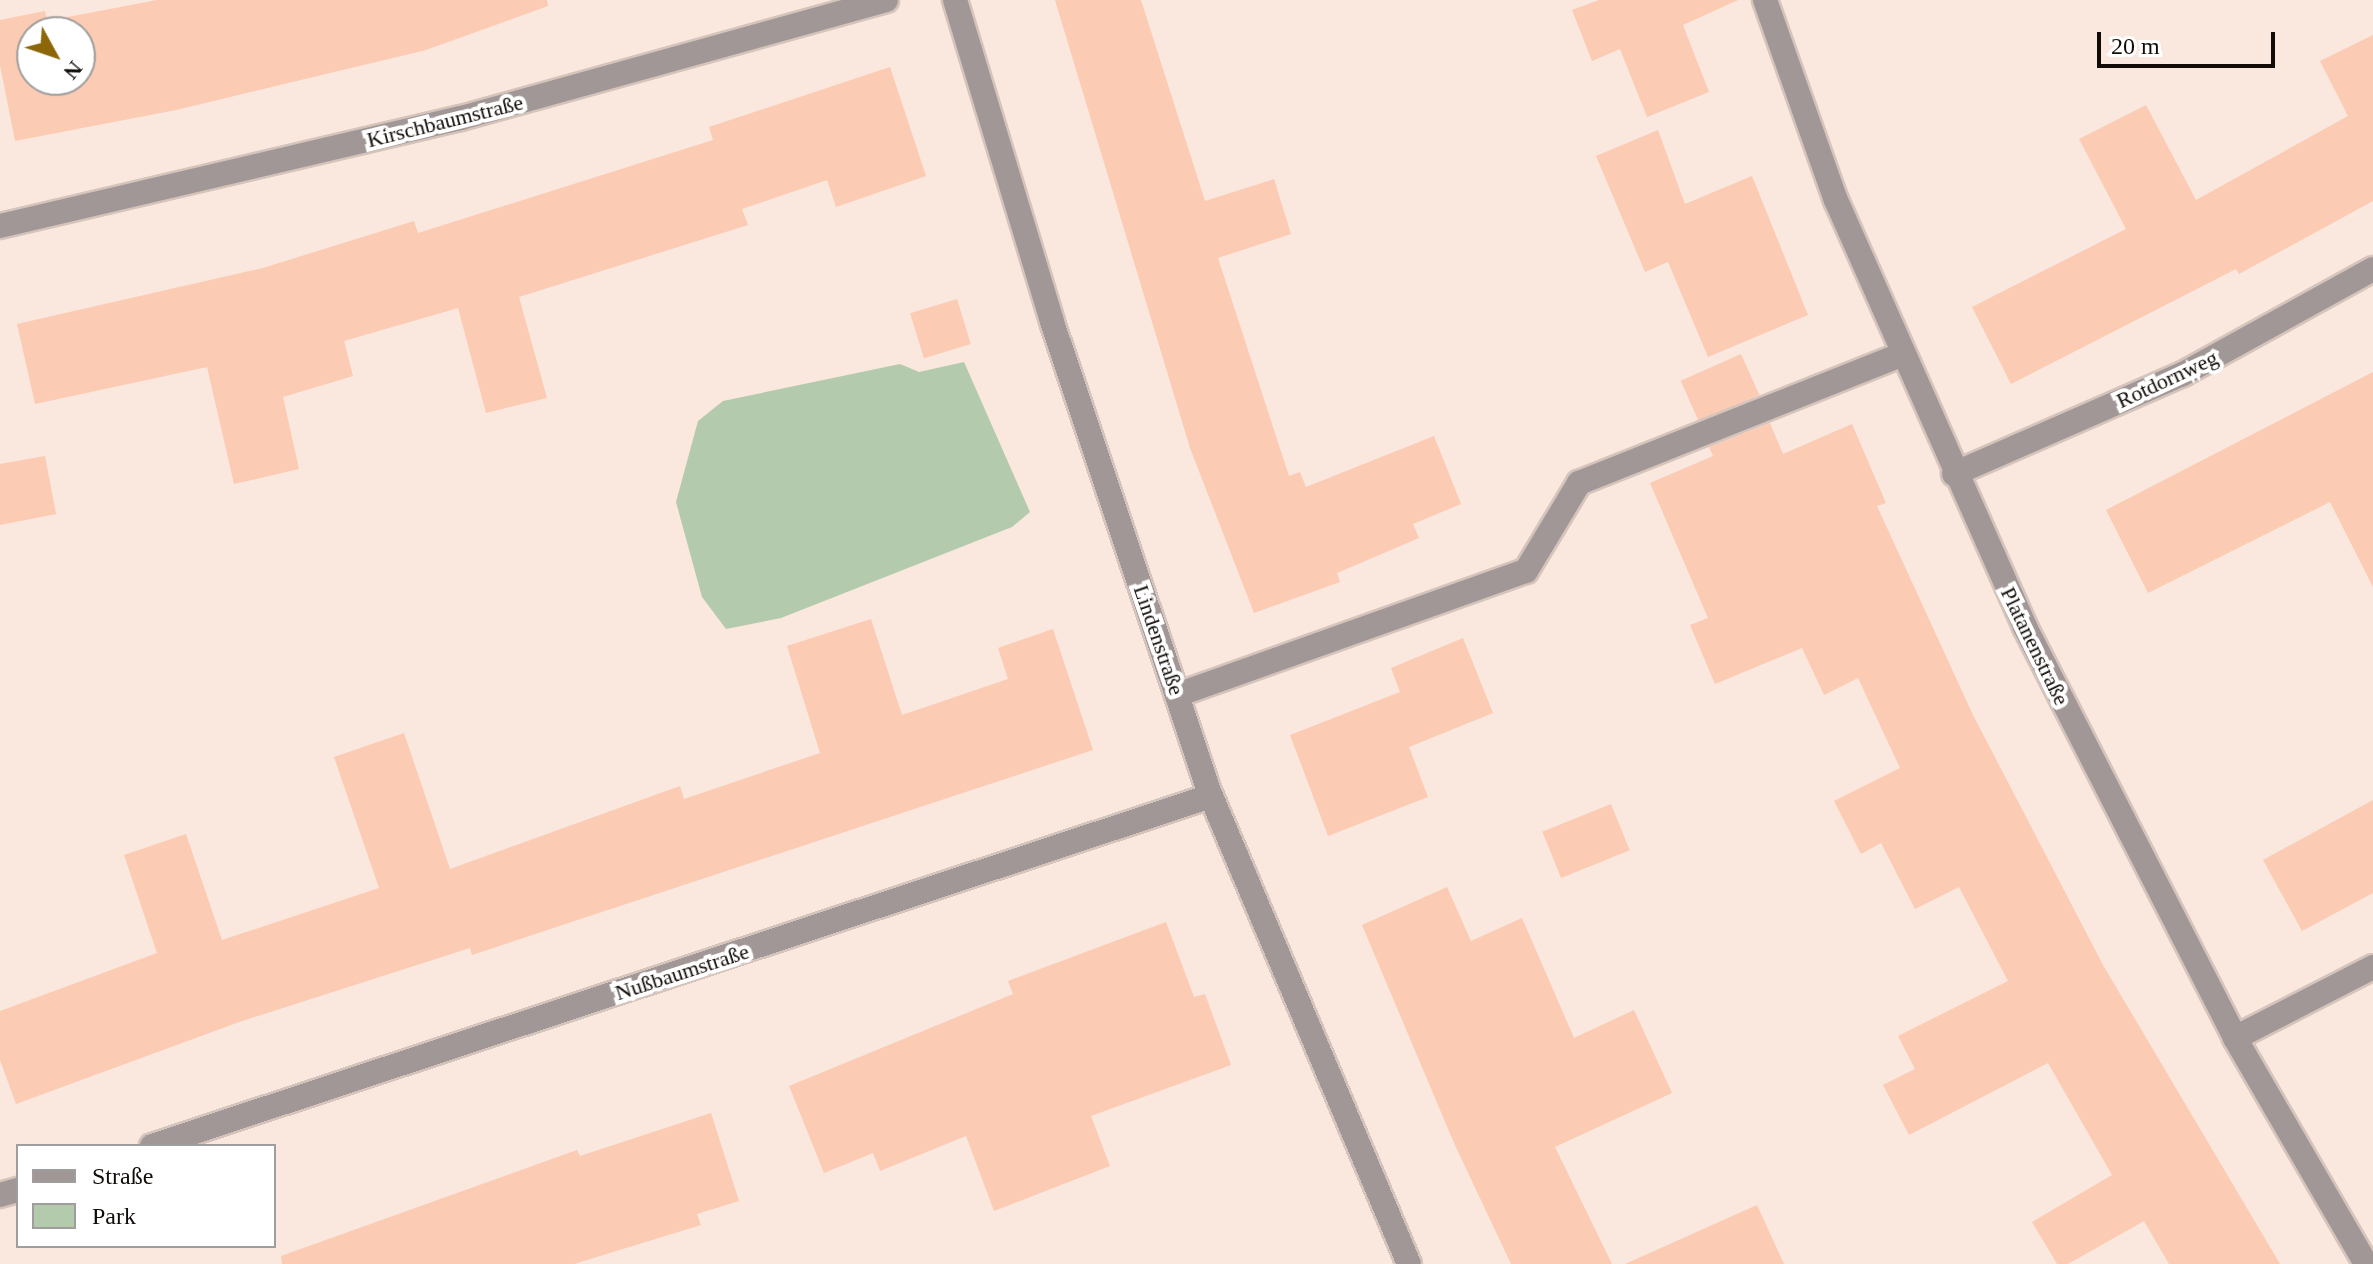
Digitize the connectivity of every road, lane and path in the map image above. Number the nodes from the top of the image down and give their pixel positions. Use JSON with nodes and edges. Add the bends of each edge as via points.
{"nodes":[{"id":1,"x":886,"y":0,"type":"edge"},
{"id":2,"x":955,"y":0,"type":"edge"},
{"id":3,"x":1765,"y":0,"type":"edge"},
{"id":4,"x":0,"y":226,"type":"edge"},
{"id":5,"x":2373,"y":269,"type":"edge"},
{"id":6,"x":1901,"y":355,"type":"junction"},
{"id":7,"x":1954,"y":474,"type":"junction"},
{"id":8,"x":1177,"y":695,"type":"junction"},
{"id":9,"x":1211,"y":796,"type":"junction"},
{"id":10,"x":2373,"y":967,"type":"edge"},
{"id":11,"x":2235,"y":1038,"type":"junction"},
{"id":12,"x":158,"y":1144,"type":"edge"},
{"id":13,"x":1409,"y":1264,"type":"edge"},
{"id":14,"x":2366,"y":1264,"type":"edge"}],
"edges":[{"from":1,"to":4,"type":"street","name":"Kirschbaumstraße","via":[[461,118]]},
{"from":2,"to":8,"type":"street","name":"Lindenstraße","via":[[1052,322]]},
{"from":3,"to":6,"type":"street","name":"Platanenstraße","via":[[1836,200]]},
{"from":5,"to":7,"type":"street","name":"Rotdornweg","via":[[2183,374]]},
{"from":6,"to":7,"type":"street","name":"Platanenstraße"},
{"from":6,"to":8,"type":"street","via":[[1579,483],[1526,571]]},
{"from":7,"to":11,"type":"street","name":"Platanenstraße","via":[[2119,818]]},
{"from":8,"to":9,"type":"street","name":"Lindenstraße"},
{"from":9,"to":12,"type":"street","name":"Nußbaumstraße"},
{"from":9,"to":13,"type":"street","name":"Lindenstraße"},
{"from":10,"to":11,"type":"street"},
{"from":11,"to":14,"type":"street","name":"Platanenstraße"}]}
